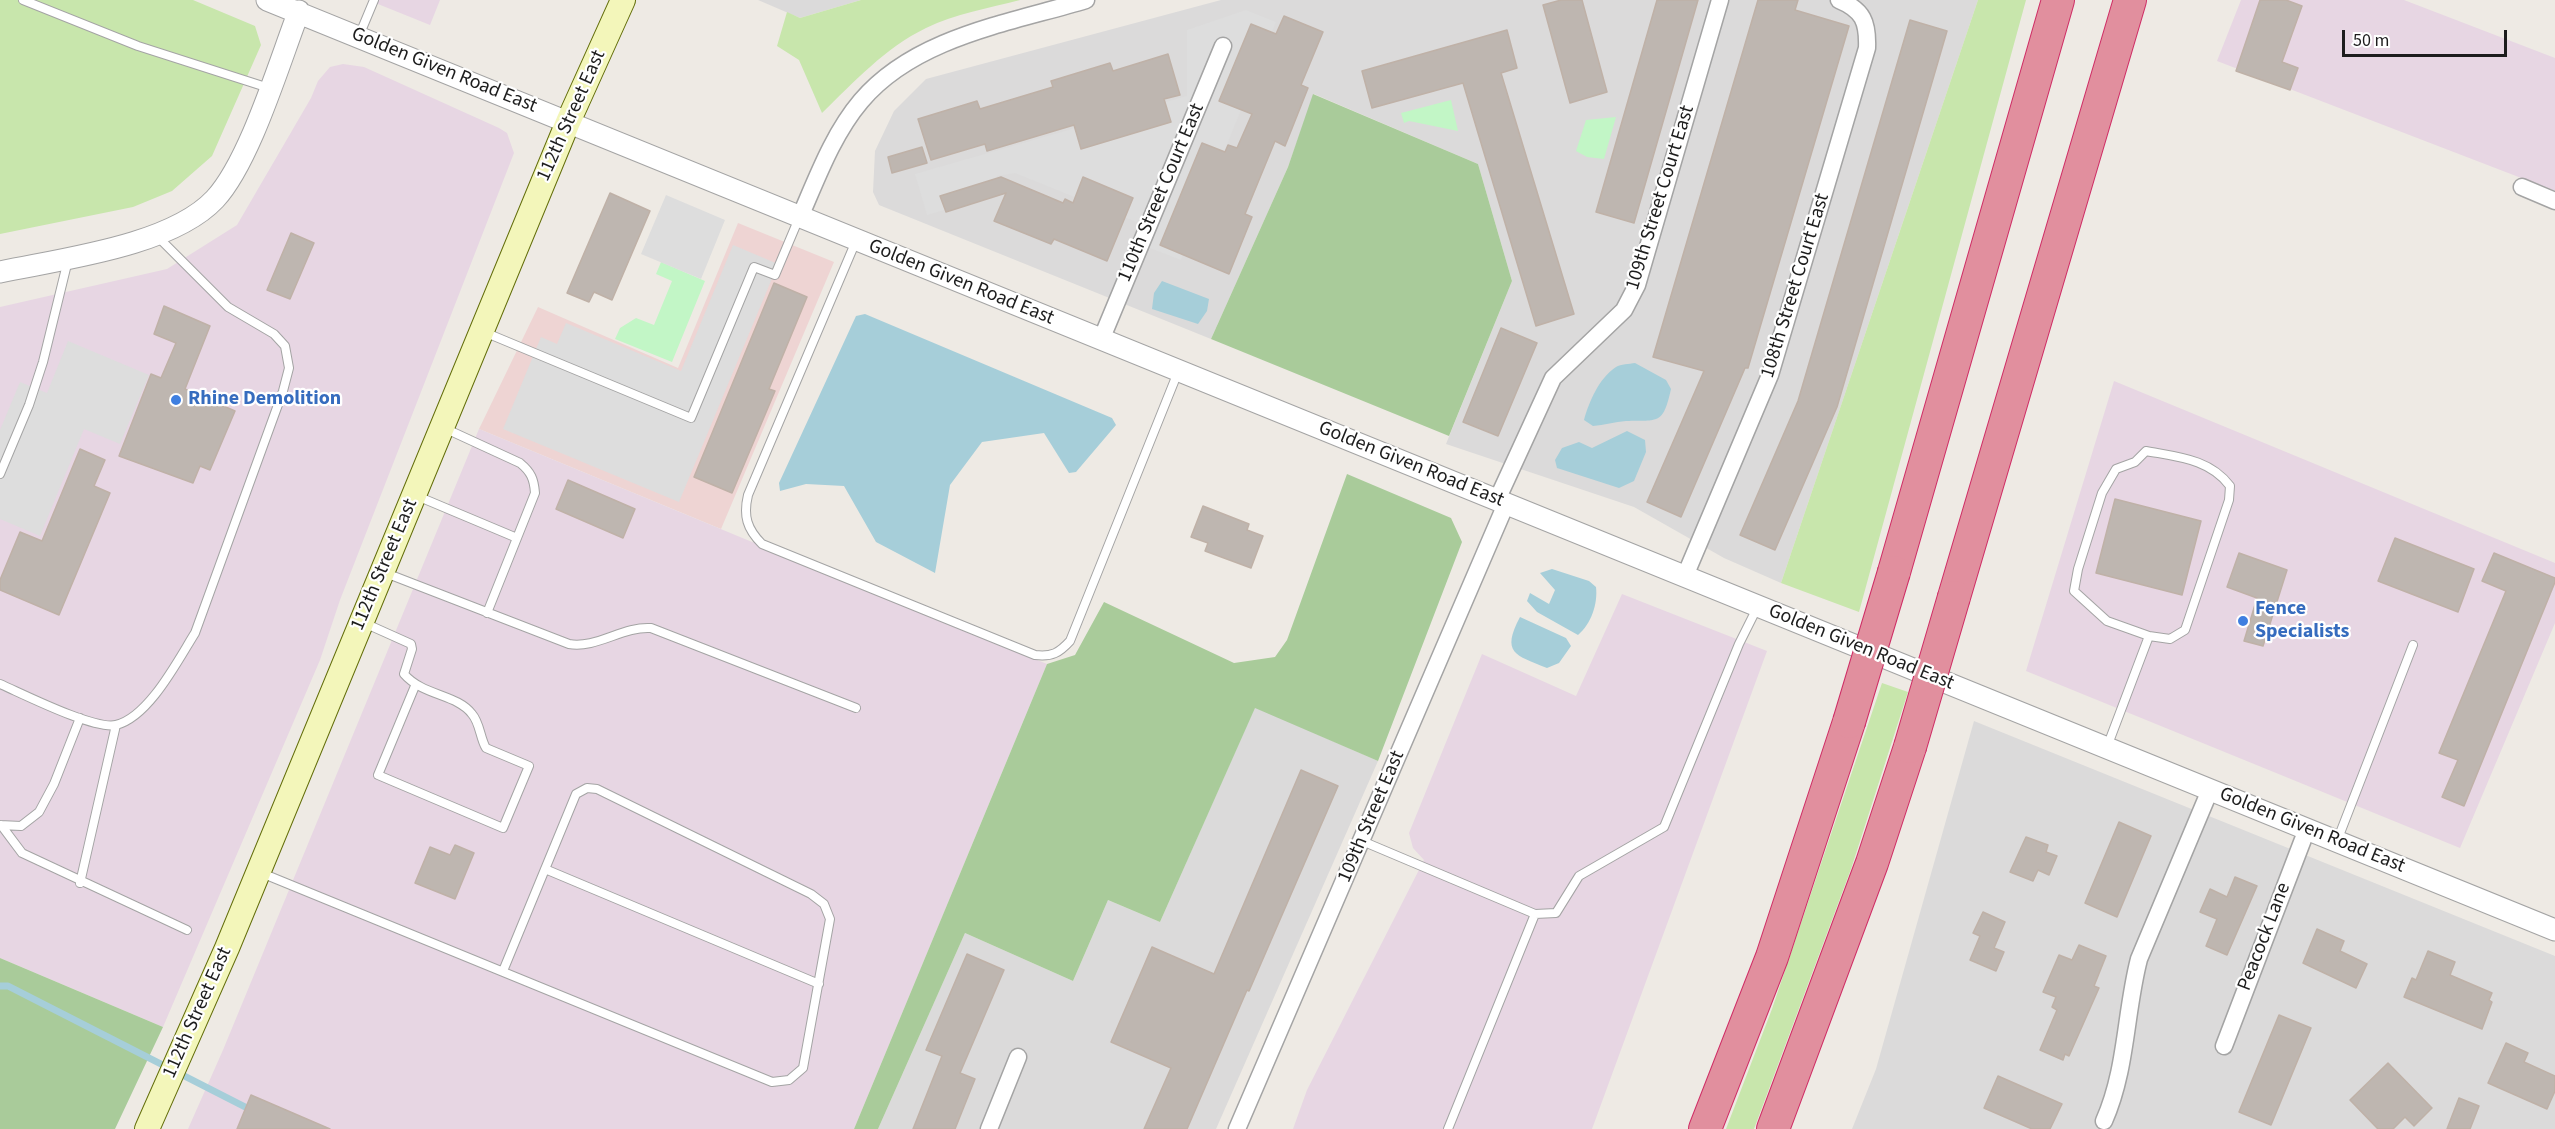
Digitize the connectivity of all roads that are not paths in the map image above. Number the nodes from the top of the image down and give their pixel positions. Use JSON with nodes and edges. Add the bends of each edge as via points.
{"nodes":[{"id":1,"x":23,"y":0,"type":"edge"},
{"id":2,"x":267,"y":0,"type":"edge"},
{"id":3,"x":374,"y":0,"type":"edge"},
{"id":4,"x":623,"y":0,"type":"edge"},
{"id":5,"x":1086,"y":0,"type":"edge"},
{"id":6,"x":1720,"y":0,"type":"edge"},
{"id":7,"x":1839,"y":0,"type":"edge"},
{"id":8,"x":2058,"y":0,"type":"edge"},
{"id":9,"x":2130,"y":0,"type":"edge"},
{"id":10,"x":299,"y":11,"type":"junction"},
{"id":11,"x":359,"y":36,"type":"junction"},
{"id":12,"x":1223,"y":46,"type":"dead end"},
{"id":13,"x":269,"y":88,"type":"junction"},
{"id":14,"x":568,"y":122,"type":"junction"},
{"id":15,"x":2522,"y":187,"type":"dead end"},
{"id":16,"x":2555,"y":201,"type":"edge"},
{"id":17,"x":800,"y":218,"type":"junction"},
{"id":18,"x":155,"y":235,"type":"junction"},
{"id":19,"x":856,"y":240,"type":"junction"},
{"id":20,"x":69,"y":257,"type":"junction"},
{"id":21,"x":0,"y":272,"type":"edge"},
{"id":22,"x":482,"y":330,"type":"junction"},
{"id":23,"x":1101,"y":340,"type":"junction"},
{"id":24,"x":1178,"y":371,"type":"junction"},
{"id":25,"x":442,"y":427,"type":"junction"},
{"id":26,"x":0,"y":474,"type":"edge"},
{"id":27,"x":414,"y":495,"type":"junction"},
{"id":28,"x":1501,"y":502,"type":"junction"},
{"id":29,"x":517,"y":538,"type":"junction"},
{"id":30,"x":383,"y":572,"type":"junction"},
{"id":31,"x":1684,"y":576,"type":"junction"},
{"id":32,"x":1758,"y":606,"type":"junction"},
{"id":33,"x":487,"y":612,"type":"junction"},
{"id":34,"x":361,"y":622,"type":"junction"},
{"id":35,"x":2149,"y":636,"type":"junction"},
{"id":36,"x":2413,"y":645,"type":"dead end"},
{"id":37,"x":0,"y":684,"type":"edge"},
{"id":38,"x":415,"y":686,"type":"junction"},
{"id":39,"x":856,"y":708,"type":"dead end"},
{"id":40,"x":80,"y":718,"type":"junction"},
{"id":41,"x":116,"y":725,"type":"junction"},
{"id":42,"x":2106,"y":748,"type":"junction"},
{"id":43,"x":2210,"y":790,"type":"junction"},
{"id":44,"x":1,"y":825,"type":"edge"},
{"id":45,"x":2307,"y":829,"type":"junction"},
{"id":46,"x":1362,"y":841,"type":"junction"},
{"id":47,"x":2337,"y":842,"type":"junction"},
{"id":48,"x":545,"y":869,"type":"junction"},
{"id":49,"x":258,"y":872,"type":"junction"},
{"id":50,"x":80,"y":882,"type":"junction"},
{"id":51,"x":1535,"y":914,"type":"junction"},
{"id":52,"x":187,"y":930,"type":"dead end"},
{"id":53,"x":2555,"y":930,"type":"edge"},
{"id":54,"x":503,"y":971,"type":"junction"},
{"id":55,"x":819,"y":984,"type":"junction"},
{"id":56,"x":2224,"y":1046,"type":"dead end"},
{"id":57,"x":1018,"y":1057,"type":"dead end"},
{"id":58,"x":2104,"y":1120,"type":"dead end"},
{"id":59,"x":147,"y":1129,"type":"edge"},
{"id":60,"x":988,"y":1129,"type":"edge"},
{"id":61,"x":1237,"y":1129,"type":"edge"},
{"id":62,"x":1448,"y":1129,"type":"edge"},
{"id":63,"x":1705,"y":1129,"type":"edge"},
{"id":64,"x":1773,"y":1129,"type":"edge"}],
"edges":[{"from":1,"to":13,"type":"lane","via":[[138,46]]},
{"from":2,"to":10,"type":"street","name":"Golden Given Road East"},
{"from":3,"to":11,"type":"lane"},
{"from":4,"to":14,"type":"main road","name":"112th Street East"},
{"from":5,"to":17,"type":"street","via":[[925,51],[877,83],[838,133]]},
{"from":6,"to":28,"type":"street","name":"109th Street Court East","via":[[1637,285],[1624,310],[1553,378]]},
{"from":7,"to":31,"type":"street","name":"108th Street Court East","via":[[1851,5],[1865,20],[1867,48],[1770,375]]},
{"from":8,"to":63,"type":"highway","bridge":true,"via":[[1849,722],[1772,957]]},
{"from":9,"to":64,"type":"highway","bridge":true,"via":[[1910,747],[1872,863]]},
{"from":10,"to":11,"type":"street","name":"Golden Given Road East"},
{"from":10,"to":13,"type":"street"},
{"from":11,"to":14,"type":"street","name":"Golden Given Road East"},
{"from":12,"to":23,"type":"street","name":"110th Street Court East"},
{"from":13,"to":18,"type":"street","via":[[230,179],[215,199],[186,222]]},
{"from":14,"to":17,"type":"street","name":"Golden Given Road East"},
{"from":14,"to":22,"type":"main road","name":"112th Street East"},
{"from":15,"to":16,"type":"street"},
{"from":17,"to":19,"type":"street","name":"Golden Given Road East"},
{"from":17,"to":22,"type":"lane","via":[[775,275],[754,267],[691,418]]},
{"from":18,"to":20,"type":"street"},
{"from":18,"to":41,"type":"lane","via":[[228,307],[274,334],[285,346],[289,368],[195,633],[142,710]]},
{"from":19,"to":23,"type":"street","name":"Golden Given Road East"},
{"from":19,"to":24,"type":"lane","via":[[748,495],[747,524],[762,544],[1024,651],[1048,657],[1059,653],[1070,641]]},
{"from":20,"to":21,"type":"street"},
{"from":20,"to":26,"type":"lane","via":[[43,362]]},
{"from":22,"to":25,"type":"main road","name":"112th Street East"},
{"from":23,"to":24,"type":"street","name":"Golden Given Road East"},
{"from":24,"to":28,"type":"street","name":"Golden Given Road East"},
{"from":25,"to":27,"type":"main road","name":"112th Street East"},
{"from":25,"to":29,"type":"lane","via":[[529,470],[535,494]]},
{"from":27,"to":29,"type":"lane"},
{"from":27,"to":30,"type":"main road","name":"112th Street East"},
{"from":28,"to":31,"type":"street","name":"Golden Given Road East"},
{"from":28,"to":46,"type":"street","name":"109th Street East"},
{"from":29,"to":33,"type":"lane"},
{"from":30,"to":33,"type":"lane"},
{"from":30,"to":34,"type":"main road","name":"112th Street East"},
{"from":31,"to":32,"type":"street","name":"Golden Given Road East"},
{"from":32,"to":42,"type":"street","name":"Golden Given Road East"},
{"from":32,"to":51,"type":"lane","via":[[1664,826],[1579,876],[1556,912]]},
{"from":33,"to":39,"type":"lane","via":[[579,646],[639,627],[651,628]]},
{"from":34,"to":38,"type":"lane","via":[[411,644],[404,674]]},
{"from":34,"to":49,"type":"main road","name":"112th Street East"},
{"from":35,"to":35,"type":"lane","via":[[2170,639],[2186,630],[2229,500],[2230,486],[2215,469],[2146,451],[2135,462],[2116,469],[2102,493],[2074,591],[2107,621]]},
{"from":35,"to":42,"type":"lane"},
{"from":36,"to":47,"type":"lane"},
{"from":37,"to":40,"type":"lane"},
{"from":38,"to":38,"type":"lane","via":[[378,775],[503,828],[529,766],[486,748],[472,713],[456,702]]},
{"from":40,"to":41,"type":"lane","via":[[94,724]]},
{"from":40,"to":44,"type":"lane","via":[[39,812],[21,826]]},
{"from":41,"to":50,"type":"lane"},
{"from":42,"to":43,"type":"street","name":"Golden Given Road East"},
{"from":43,"to":45,"type":"street","name":"Golden Given Road East"},
{"from":43,"to":58,"type":"street","via":[[2139,959],[2123,1065]]},
{"from":44,"to":50,"type":"lane","via":[[22,853]]},
{"from":45,"to":47,"type":"street","name":"Golden Given Road East"},
{"from":45,"to":56,"type":"street","name":"Peacock Lane"},
{"from":46,"to":51,"type":"lane"},
{"from":46,"to":61,"type":"street","name":"109th Street East"},
{"from":47,"to":53,"type":"street","name":"Golden Given Road East"},
{"from":48,"to":54,"type":"lane"},
{"from":48,"to":55,"type":"lane"},
{"from":48,"to":55,"type":"lane","via":[[576,794],[587,788],[597,789],[811,894],[824,904],[830,919]]},
{"from":49,"to":54,"type":"lane"},
{"from":49,"to":59,"type":"main road","name":"112th Street East"},
{"from":50,"to":52,"type":"lane"},
{"from":51,"to":62,"type":"lane"},
{"from":54,"to":55,"type":"lane","via":[[772,1082],[789,1080],[803,1068]]},
{"from":57,"to":60,"type":"street"}]}
